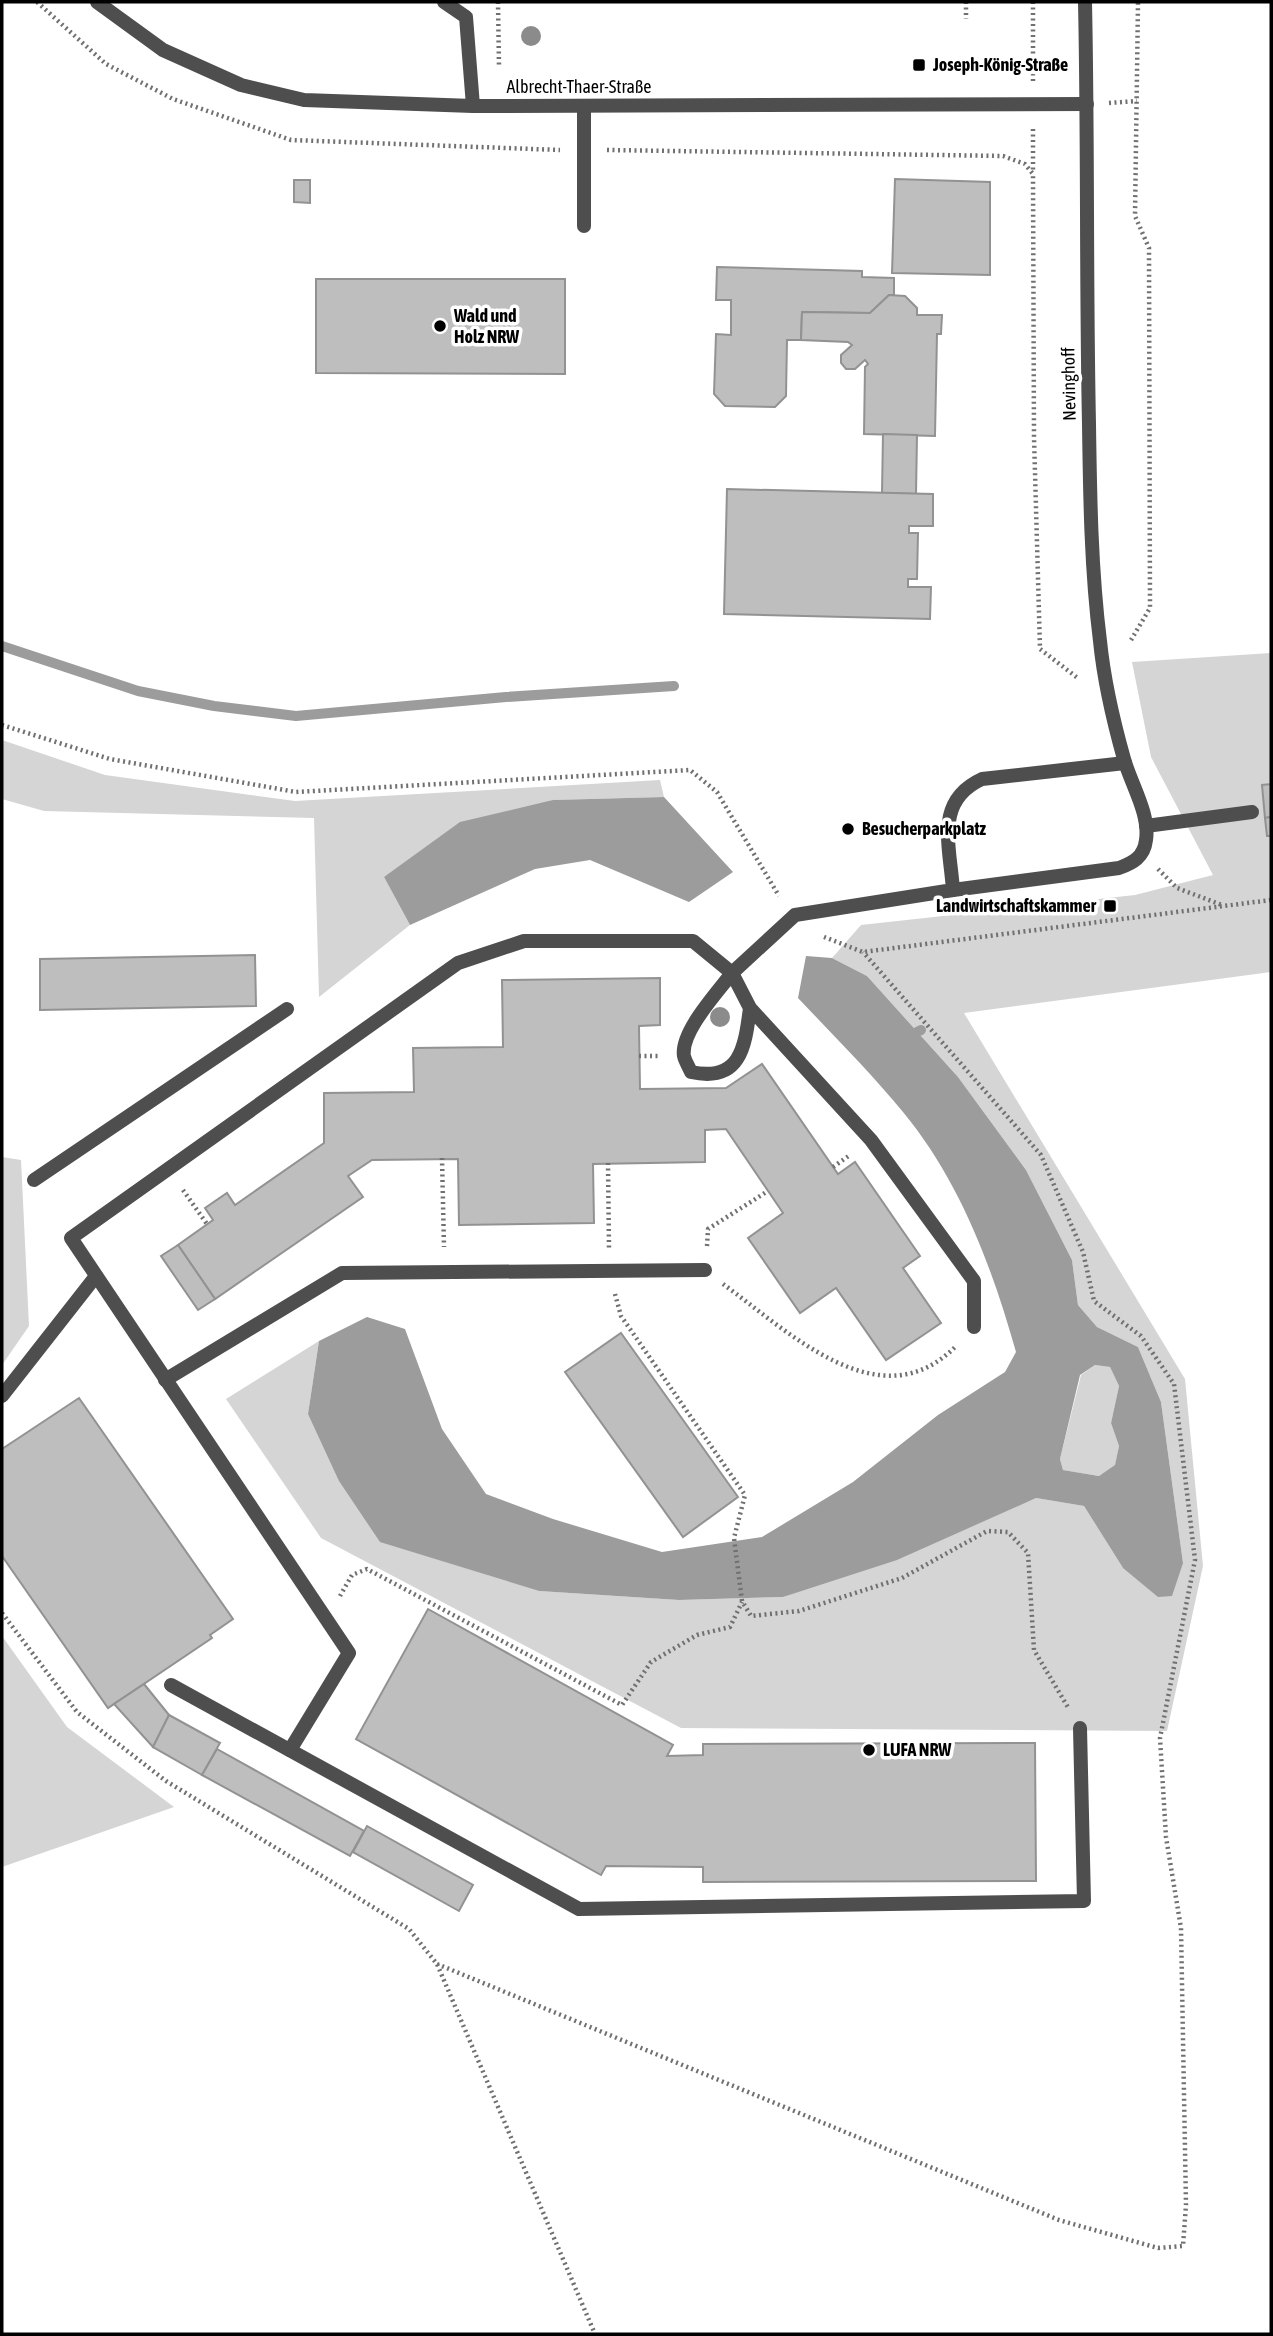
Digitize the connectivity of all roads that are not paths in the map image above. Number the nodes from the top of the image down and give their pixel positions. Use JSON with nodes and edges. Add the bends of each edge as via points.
{"nodes":[{"id":1,"x":97,"y":2,"type":"edge"},
{"id":2,"x":444,"y":2,"type":"edge"},
{"id":3,"x":1086,"y":2,"type":"edge"},
{"id":4,"x":1087,"y":104,"type":"junction"},
{"id":5,"x":473,"y":106,"type":"junction"},
{"id":6,"x":584,"y":106,"type":"junction"},
{"id":7,"x":584,"y":226,"type":"dead end"},
{"id":8,"x":1125,"y":763,"type":"junction"},
{"id":9,"x":1252,"y":812,"type":"dead end"},
{"id":10,"x":1146,"y":825,"type":"junction"},
{"id":11,"x":953,"y":890,"type":"junction"},
{"id":12,"x":732,"y":973,"type":"junction"},
{"id":13,"x":750,"y":1008,"type":"junction"},
{"id":14,"x":287,"y":1009,"type":"dead end"},
{"id":15,"x":34,"y":1180,"type":"dead end"},
{"id":16,"x":705,"y":1270,"type":"road end"},
{"id":17,"x":96,"y":1276,"type":"junction"},
{"id":18,"x":974,"y":1327,"type":"road end"},
{"id":19,"x":165,"y":1380,"type":"junction"},
{"id":20,"x":2,"y":1396,"type":"edge"},
{"id":21,"x":171,"y":1685,"type":"dead end"},
{"id":22,"x":1080,"y":1728,"type":"road end"},
{"id":23,"x":290,"y":1750,"type":"junction"}],
"edges":[{"from":1,"to":5,"type":"street","name":"Albrecht-Thaer-Straße","via":[[163,50],[241,85],[304,100]]},
{"from":2,"to":5,"type":"street","via":[[466,17]]},
{"from":3,"to":4,"type":"street","name":"Nevinghoff"},
{"from":4,"to":6,"type":"street","name":"Albrecht-Thaer-Straße"},
{"from":4,"to":8,"type":"street","name":"Nevinghoff","via":[[1090,485],[1099,638]]},
{"from":5,"to":6,"type":"street","name":"Albrecht-Thaer-Straße"},
{"from":6,"to":7,"type":"street"},
{"from":8,"to":10,"type":"street","name":"Nevinghoff"},
{"from":8,"to":11,"type":"street","via":[[982,779],[968,786],[957,796],[949,821]]},
{"from":9,"to":10,"type":"street"},
{"from":10,"to":11,"type":"street","name":"Nevinghoff","via":[[1142,853],[1119,868]]},
{"from":11,"to":12,"type":"street","via":[[795,915]]},
{"from":12,"to":13,"type":"street"},
{"from":12,"to":13,"type":"street","via":[[687,1039],[684,1055],[691,1072],[707,1075],[737,1063]]},
{"from":12,"to":17,"type":"street","via":[[693,941],[524,941],[458,962],[71,1238]]},
{"from":13,"to":18,"type":"street","via":[[871,1140],[974,1281]]},
{"from":14,"to":15,"type":"street"},
{"from":16,"to":19,"type":"street","via":[[342,1273]]},
{"from":17,"to":19,"type":"street"},
{"from":17,"to":20,"type":"street"},
{"from":19,"to":23,"type":"street","via":[[349,1653]]},
{"from":21,"to":23,"type":"street"},
{"from":22,"to":23,"type":"street","via":[[1084,1901],[579,1909]]}]}
